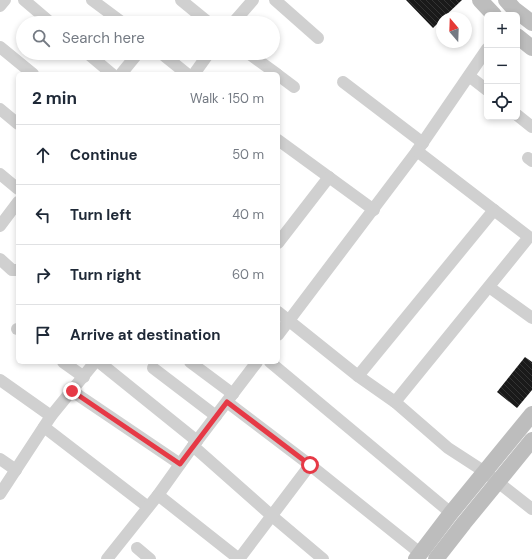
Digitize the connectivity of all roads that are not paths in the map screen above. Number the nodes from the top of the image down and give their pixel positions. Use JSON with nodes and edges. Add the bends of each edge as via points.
{"nodes":[{"id":1,"x":5,"y":0,"type":"edge"},
{"id":2,"x":24,"y":0,"type":"edge"},
{"id":3,"x":92,"y":0,"type":"edge"},
{"id":4,"x":182,"y":0,"type":"edge"},
{"id":5,"x":253,"y":0,"type":"edge"},
{"id":6,"x":275,"y":0,"type":"edge"},
{"id":7,"x":480,"y":0,"type":"edge"},
{"id":8,"x":0,"y":6,"type":"edge"},
{"id":9,"x":512,"y":6,"type":"edge"},
{"id":10,"x":491,"y":12,"type":"edge"},
{"id":11,"x":43,"y":16,"type":"edge"},
{"id":12,"x":114,"y":16,"type":"edge"},
{"id":13,"x":201,"y":16,"type":"edge"},
{"id":14,"x":239,"y":16,"type":"edge"},
{"id":15,"x":532,"y":23,"type":"edge"},
{"id":16,"x":318,"y":38,"type":"dead end"},
{"id":17,"x":520,"y":38,"type":"edge"},
{"id":18,"x":0,"y":47,"type":"edge"},
{"id":19,"x":532,"y":48,"type":"edge"},
{"id":20,"x":484,"y":54,"type":"edge"},
{"id":21,"x":95,"y":60,"type":"edge"},
{"id":22,"x":132,"y":60,"type":"edge"},
{"id":23,"x":170,"y":60,"type":"edge"},
{"id":24,"x":204,"y":60,"type":"edge"},
{"id":25,"x":257,"y":60,"type":"edge"},
{"id":26,"x":31,"y":72,"type":"edge"},
{"id":27,"x":110,"y":72,"type":"edge"},
{"id":28,"x":123,"y":72,"type":"edge"},
{"id":29,"x":185,"y":72,"type":"edge"},
{"id":30,"x":195,"y":72,"type":"edge"},
{"id":31,"x":273,"y":72,"type":"edge"},
{"id":32,"x":469,"y":76,"type":"junction"},
{"id":33,"x":280,"y":77,"type":"edge"},
{"id":34,"x":343,"y":82,"type":"dead end"},
{"id":35,"x":294,"y":87,"type":"dead end"},
{"id":36,"x":484,"y":88,"type":"edge"},
{"id":37,"x":0,"y":110,"type":"edge"},
{"id":38,"x":520,"y":117,"type":"edge"},
{"id":39,"x":16,"y":122,"type":"edge"},
{"id":40,"x":532,"y":127,"type":"edge"},
{"id":41,"x":280,"y":141,"type":"edge"},
{"id":42,"x":420,"y":147,"type":"junction"},
{"id":43,"x":0,"y":174,"type":"edge"},
{"id":44,"x":329,"y":177,"type":"junction"},
{"id":45,"x":16,"y":187,"type":"edge"},
{"id":46,"x":16,"y":205,"type":"edge"},
{"id":47,"x":374,"y":210,"type":"junction"},
{"id":48,"x":494,"y":210,"type":"junction"},
{"id":49,"x":0,"y":226,"type":"edge"},
{"id":50,"x":280,"y":241,"type":"edge"},
{"id":51,"x":0,"y":259,"type":"edge"},
{"id":52,"x":16,"y":270,"type":"edge"},
{"id":53,"x":489,"y":287,"type":"junction"},
{"id":54,"x":280,"y":314,"type":"edge"},
{"id":55,"x":532,"y":318,"type":"edge"},
{"id":56,"x":289,"y":321,"type":"junction"},
{"id":57,"x":280,"y":332,"type":"edge"},
{"id":58,"x":66,"y":364,"type":"edge"},
{"id":59,"x":94,"y":364,"type":"edge"},
{"id":60,"x":101,"y":364,"type":"edge"},
{"id":61,"x":192,"y":364,"type":"edge"},
{"id":62,"x":256,"y":364,"type":"edge"},
{"id":63,"x":272,"y":364,"type":"edge"},
{"id":64,"x":153,"y":368,"type":"dead end"},
{"id":65,"x":358,"y":376,"type":"junction"},
{"id":66,"x":84,"y":377,"type":"junction"},
{"id":67,"x":0,"y":380,"type":"edge"},
{"id":68,"x":72,"y":391,"type":"junction"},
{"id":69,"x":230,"y":398,"type":"junction"},
{"id":70,"x":395,"y":402,"type":"junction"},
{"id":71,"x":532,"y":414,"type":"edge"},
{"id":72,"x":51,"y":416,"type":"junction"},
{"id":73,"x":216,"y":416,"type":"junction"},
{"id":74,"x":44,"y":427,"type":"junction"},
{"id":75,"x":532,"y":440,"type":"edge"},
{"id":76,"x":195,"y":443,"type":"junction"},
{"id":77,"x":0,"y":458,"type":"edge"},
{"id":78,"x":180,"y":464,"type":"junction"},
{"id":79,"x":310,"y":465,"type":"junction"},
{"id":80,"x":16,"y":470,"type":"junction"},
{"id":81,"x":485,"y":472,"type":"junction"},
{"id":82,"x":498,"y":482,"type":"junction"},
{"id":83,"x":0,"y":494,"type":"edge"},
{"id":84,"x":158,"y":495,"type":"junction"},
{"id":85,"x":148,"y":507,"type":"junction"},
{"id":86,"x":532,"y":509,"type":"edge"},
{"id":87,"x":451,"y":513,"type":"junction"},
{"id":88,"x":272,"y":516,"type":"junction"},
{"id":89,"x":138,"y":548,"type":"dead end"},
{"id":90,"x":418,"y":556,"type":"edge"},
{"id":91,"x":107,"y":559,"type":"edge"},
{"id":92,"x":150,"y":559,"type":"edge"},
{"id":93,"x":322,"y":559,"type":"edge"},
{"id":94,"x":436,"y":559,"type":"edge"}],
"edges":[{"from":1,"to":8,"type":"street"},
{"from":2,"to":11,"type":"street"},
{"from":3,"to":12,"type":"street"},
{"from":4,"to":13,"type":"street"},
{"from":5,"to":14,"type":"street"},
{"from":6,"to":16,"type":"street"},
{"from":7,"to":10,"type":"street"},
{"from":9,"to":15,"type":"street"},
{"from":17,"to":19,"type":"street"},
{"from":18,"to":26,"type":"street"},
{"from":20,"to":32,"type":"street"},
{"from":21,"to":27,"type":"street"},
{"from":22,"to":28,"type":"street"},
{"from":23,"to":29,"type":"street"},
{"from":24,"to":30,"type":"street"},
{"from":25,"to":31,"type":"street"},
{"from":32,"to":36,"type":"street"},
{"from":32,"to":42,"type":"street"},
{"from":33,"to":35,"type":"street"},
{"from":34,"to":42,"type":"street"},
{"from":37,"to":39,"type":"street"},
{"from":38,"to":40,"type":"street"},
{"from":41,"to":44,"type":"street"},
{"from":42,"to":47,"type":"street"},
{"from":42,"to":48,"type":"street"},
{"from":43,"to":45,"type":"street"},
{"from":44,"to":47,"type":"street"},
{"from":44,"to":50,"type":"street"},
{"from":46,"to":49,"type":"street"},
{"from":47,"to":56,"type":"street"},
{"from":48,"to":53,"type":"street","via":[[529,237]]},
{"from":48,"to":65,"type":"street"},
{"from":51,"to":52,"type":"street","via":[[12,270]]},
{"from":53,"to":55,"type":"street"},
{"from":53,"to":70,"type":"street"},
{"from":54,"to":56,"type":"street"},
{"from":56,"to":57,"type":"street"},
{"from":56,"to":65,"type":"street"},
{"from":58,"to":66,"type":"street"},
{"from":59,"to":66,"type":"street"},
{"from":60,"to":76,"type":"street"},
{"from":61,"to":69,"type":"street"},
{"from":62,"to":69,"type":"street"},
{"from":63,"to":87,"type":"street"},
{"from":64,"to":73,"type":"street"},
{"from":65,"to":70,"type":"street"},
{"from":66,"to":68,"type":"street"},
{"from":67,"to":72,"type":"street"},
{"from":68,"to":72,"type":"street"},
{"from":68,"to":78,"type":"street"},
{"from":69,"to":73,"type":"street"},
{"from":69,"to":79,"type":"street"},
{"from":70,"to":81,"type":"street","via":[[448,448]]},
{"from":71,"to":81,"type":"street"},
{"from":72,"to":74,"type":"street"},
{"from":73,"to":76,"type":"street"},
{"from":74,"to":80,"type":"street"},
{"from":74,"to":85,"type":"street"},
{"from":75,"to":82,"type":"street"},
{"from":76,"to":78,"type":"street"},
{"from":76,"to":88,"type":"street"},
{"from":77,"to":80,"type":"street"},
{"from":78,"to":84,"type":"street"},
{"from":79,"to":88,"type":"street"},
{"from":79,"to":90,"type":"street"},
{"from":80,"to":83,"type":"street"},
{"from":81,"to":82,"type":"street"},
{"from":81,"to":87,"type":"street"},
{"from":82,"to":86,"type":"street"},
{"from":82,"to":94,"type":"street"},
{"from":84,"to":85,"type":"street"},
{"from":84,"to":88,"type":"street","via":[[239,559]]},
{"from":85,"to":91,"type":"street"},
{"from":87,"to":90,"type":"street"},
{"from":88,"to":93,"type":"street"},
{"from":89,"to":92,"type":"street"}]}
